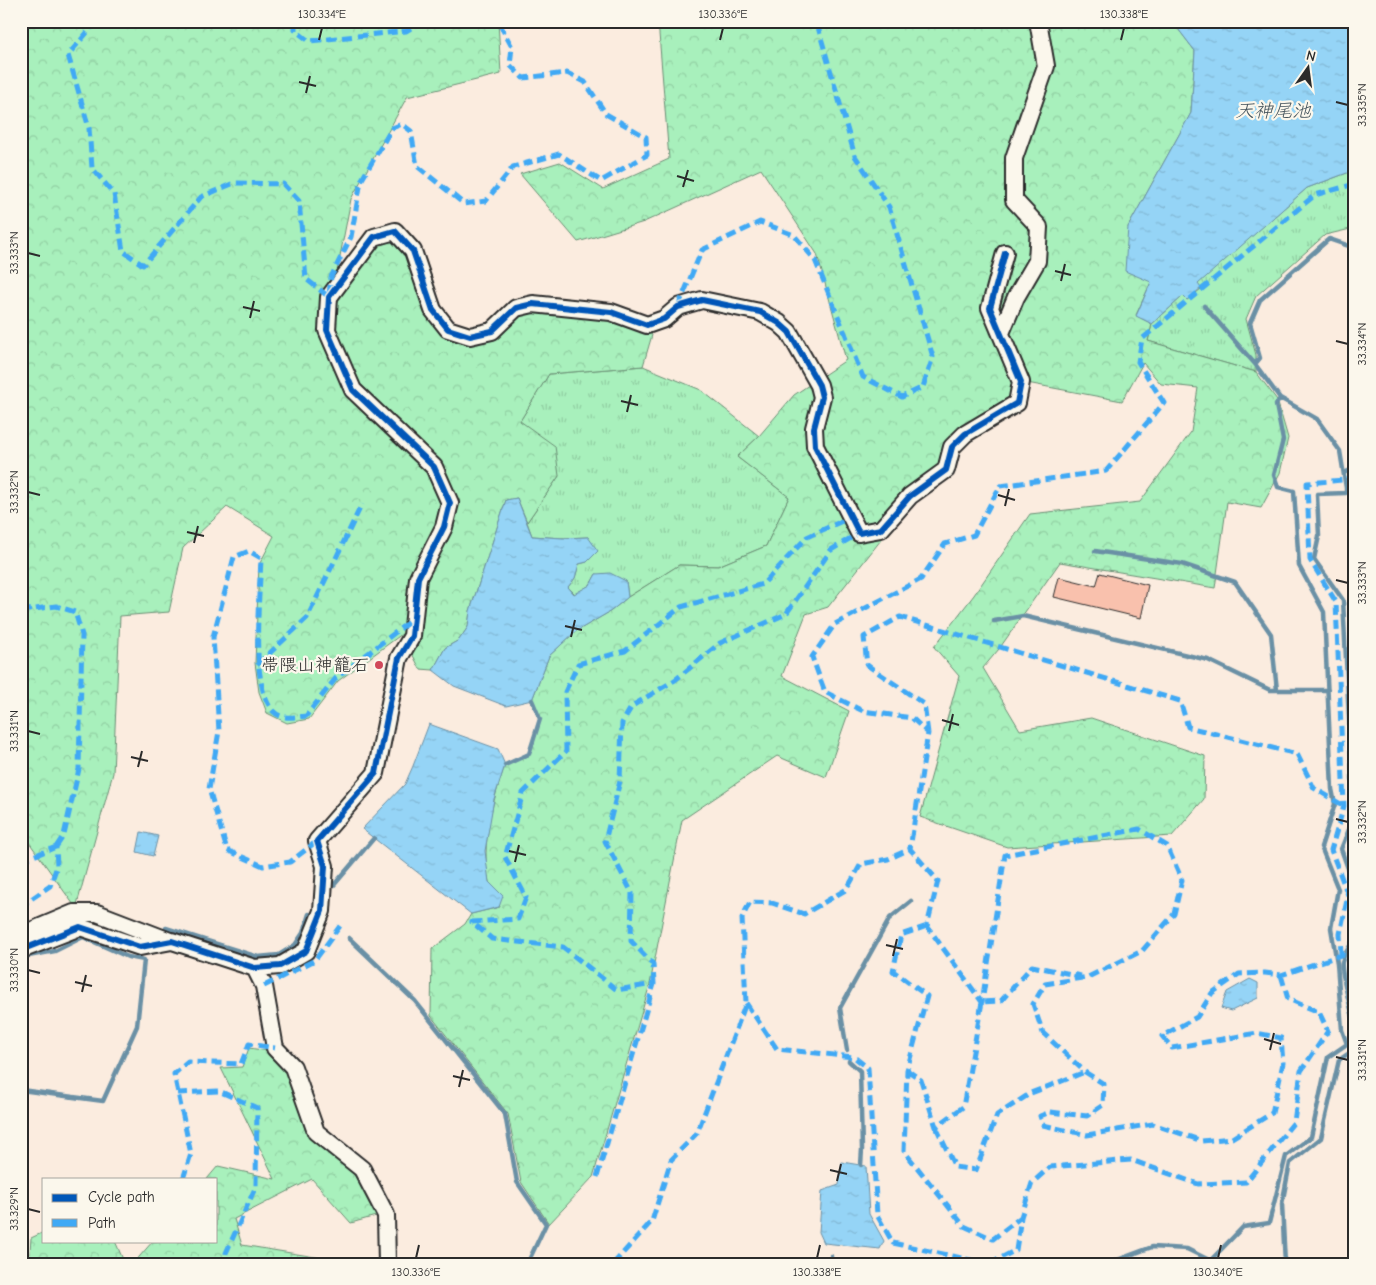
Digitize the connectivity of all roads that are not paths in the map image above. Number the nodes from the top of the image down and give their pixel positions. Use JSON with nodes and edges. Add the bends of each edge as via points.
{"nodes":[{"id":1,"x":1038,"y":21,"type":"edge"},
{"id":2,"x":1005,"y":253,"type":"dead end"},
{"id":3,"x":1001,"y":333,"type":"junction"},
{"id":4,"x":21,"y":933,"type":"edge"},
{"id":5,"x":172,"y":941,"type":"junction"},
{"id":6,"x":21,"y":950,"type":"edge"},
{"id":7,"x":255,"y":968,"type":"junction"},
{"id":8,"x":387,"y":1264,"type":"edge"}],
"edges":[{"from":1,"to":3,"type":"street","via":[[1046,66],[1014,158],[1014,200],[1039,226],[1037,261],[1016,297]]},
{"from":2,"to":3,"type":"street","via":[[990,308]]},
{"from":3,"to":7,"type":"street","via":[[1021,382],[1017,402],[965,434],[952,447],[946,470],[910,496],[881,529],[859,533],[815,446],[814,428],[822,397],[819,385],[789,332],[779,323],[760,312],[702,300],[678,307],[664,319],[647,325],[611,312],[533,304],[516,308],[492,331],[470,336],[448,329],[433,310],[413,251],[395,232],[374,237],[329,297],[327,330],[353,390],[434,467],[450,503],[444,527],[418,578],[412,636],[399,658],[376,773],[317,841],[325,866],[322,912],[306,951],[280,966]]},
{"from":4,"to":5,"type":"street","via":[[74,913],[97,913]]},
{"from":5,"to":6,"type":"street","via":[[140,947],[80,927]]},
{"from":5,"to":7,"type":"street"},
{"from":7,"to":8,"type":"street","via":[[264,986],[274,1048],[293,1067],[316,1132],[362,1169],[386,1215]]}]}
